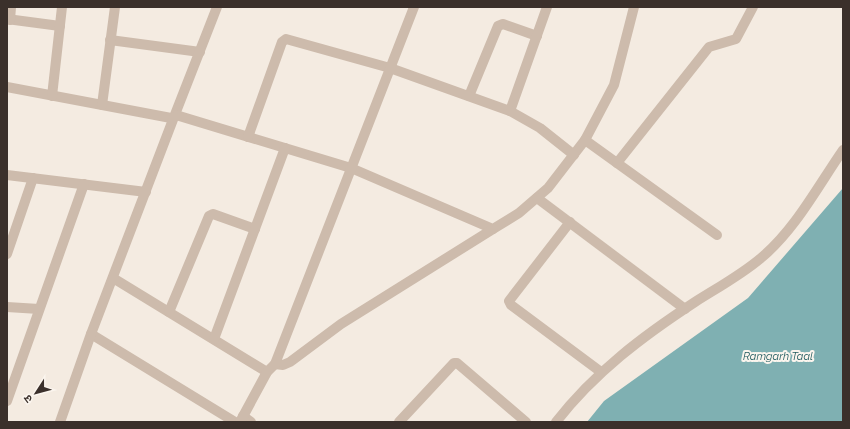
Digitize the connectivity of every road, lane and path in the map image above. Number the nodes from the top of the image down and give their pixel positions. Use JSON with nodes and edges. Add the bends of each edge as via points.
{"nodes":[{"id":1,"x":11,"y":7,"type":"edge"},
{"id":2,"x":62,"y":7,"type":"edge"},
{"id":3,"x":115,"y":7,"type":"edge"},
{"id":4,"x":217,"y":7,"type":"edge"},
{"id":5,"x":414,"y":7,"type":"edge"},
{"id":6,"x":547,"y":7,"type":"edge"},
{"id":7,"x":634,"y":7,"type":"edge"},
{"id":8,"x":754,"y":7,"type":"edge"},
{"id":9,"x":8,"y":20,"type":"edge"},
{"id":10,"x":60,"y":26,"type":"junction"},
{"id":11,"x":537,"y":36,"type":"junction"},
{"id":12,"x":110,"y":40,"type":"junction"},
{"id":13,"x":200,"y":52,"type":"junction"},
{"id":14,"x":390,"y":68,"type":"junction"},
{"id":15,"x":7,"y":87,"type":"edge"},
{"id":16,"x":52,"y":96,"type":"junction"},
{"id":17,"x":469,"y":96,"type":"junction"},
{"id":18,"x":102,"y":105,"type":"junction"},
{"id":19,"x":510,"y":111,"type":"junction"},
{"id":20,"x":175,"y":116,"type":"junction"},
{"id":21,"x":248,"y":137,"type":"junction"},
{"id":22,"x":585,"y":140,"type":"junction"},
{"id":23,"x":285,"y":148,"type":"junction"},
{"id":24,"x":843,"y":150,"type":"edge"},
{"id":25,"x":574,"y":155,"type":"junction"},
{"id":26,"x":617,"y":163,"type":"junction"},
{"id":27,"x":351,"y":168,"type":"junction"},
{"id":28,"x":7,"y":175,"type":"edge"},
{"id":29,"x":33,"y":178,"type":"junction"},
{"id":30,"x":84,"y":184,"type":"junction"},
{"id":31,"x":146,"y":192,"type":"junction"},
{"id":32,"x":537,"y":198,"type":"junction"},
{"id":33,"x":570,"y":222,"type":"junction"},
{"id":34,"x":255,"y":229,"type":"junction"},
{"id":35,"x":493,"y":229,"type":"junction"},
{"id":36,"x":717,"y":235,"type":"dead end"},
{"id":37,"x":7,"y":254,"type":"edge"},
{"id":38,"x":113,"y":278,"type":"junction"},
{"id":39,"x":7,"y":307,"type":"edge"},
{"id":40,"x":39,"y":309,"type":"junction"},
{"id":41,"x":685,"y":309,"type":"junction"},
{"id":42,"x":169,"y":312,"type":"junction"},
{"id":43,"x":91,"y":334,"type":"junction"},
{"id":44,"x":214,"y":339,"type":"junction"},
{"id":45,"x":275,"y":364,"type":"junction"},
{"id":46,"x":267,"y":372,"type":"junction"},
{"id":47,"x":601,"y":372,"type":"junction"},
{"id":48,"x":7,"y":400,"type":"edge"},
{"id":49,"x":242,"y":421,"type":"edge"},
{"id":50,"x":60,"y":422,"type":"edge"},
{"id":51,"x":399,"y":422,"type":"edge"},
{"id":52,"x":526,"y":422,"type":"edge"},
{"id":53,"x":556,"y":422,"type":"edge"}],
"edges":[{"from":1,"to":9,"type":"street"},
{"from":2,"to":10,"type":"street"},
{"from":3,"to":12,"type":"street"},
{"from":4,"to":13,"type":"street"},
{"from":5,"to":14,"type":"street"},
{"from":6,"to":11,"type":"street"},
{"from":7,"to":22,"type":"street","via":[[614,85]]},
{"from":8,"to":26,"type":"street","via":[[736,39],[709,47]]},
{"from":9,"to":10,"type":"street"},
{"from":10,"to":16,"type":"street"},
{"from":11,"to":17,"type":"street","via":[[504,24],[498,26]]},
{"from":11,"to":19,"type":"street"},
{"from":12,"to":13,"type":"street"},
{"from":12,"to":18,"type":"street"},
{"from":13,"to":20,"type":"street"},
{"from":14,"to":17,"type":"street"},
{"from":14,"to":21,"type":"street","via":[[286,39]]},
{"from":14,"to":27,"type":"street"},
{"from":15,"to":16,"type":"street"},
{"from":16,"to":18,"type":"street"},
{"from":17,"to":19,"type":"street"},
{"from":18,"to":20,"type":"street","via":[[171,118]]},
{"from":19,"to":25,"type":"street","via":[[540,128]]},
{"from":20,"to":21,"type":"street"},
{"from":20,"to":31,"type":"street"},
{"from":21,"to":23,"type":"street"},
{"from":22,"to":25,"type":"street"},
{"from":22,"to":26,"type":"street"},
{"from":23,"to":27,"type":"street"},
{"from":23,"to":34,"type":"street"},
{"from":24,"to":41,"type":"street","via":[[775,245],[760,259]]},
{"from":25,"to":32,"type":"street"},
{"from":26,"to":36,"type":"street"},
{"from":27,"to":35,"type":"street"},
{"from":27,"to":45,"type":"street"},
{"from":28,"to":29,"type":"street"},
{"from":29,"to":30,"type":"street"},
{"from":29,"to":37,"type":"street"},
{"from":30,"to":31,"type":"street"},
{"from":30,"to":40,"type":"street"},
{"from":31,"to":38,"type":"street"},
{"from":32,"to":33,"type":"street"},
{"from":32,"to":35,"type":"street"},
{"from":33,"to":41,"type":"street"},
{"from":33,"to":47,"type":"street","via":[[509,301]]},
{"from":34,"to":42,"type":"street","via":[[213,214],[209,216]]},
{"from":34,"to":44,"type":"street"},
{"from":35,"to":45,"type":"street","via":[[341,324],[290,362],[283,365]]},
{"from":38,"to":42,"type":"street"},
{"from":38,"to":43,"type":"street"},
{"from":39,"to":40,"type":"street"},
{"from":40,"to":48,"type":"street"},
{"from":41,"to":47,"type":"street"},
{"from":42,"to":44,"type":"street"},
{"from":43,"to":49,"type":"street"},
{"from":43,"to":50,"type":"street"},
{"from":44,"to":46,"type":"street"},
{"from":45,"to":46,"type":"street"},
{"from":46,"to":49,"type":"street"},
{"from":47,"to":53,"type":"street"},
{"from":51,"to":52,"type":"street","via":[[454,363]]}]}
